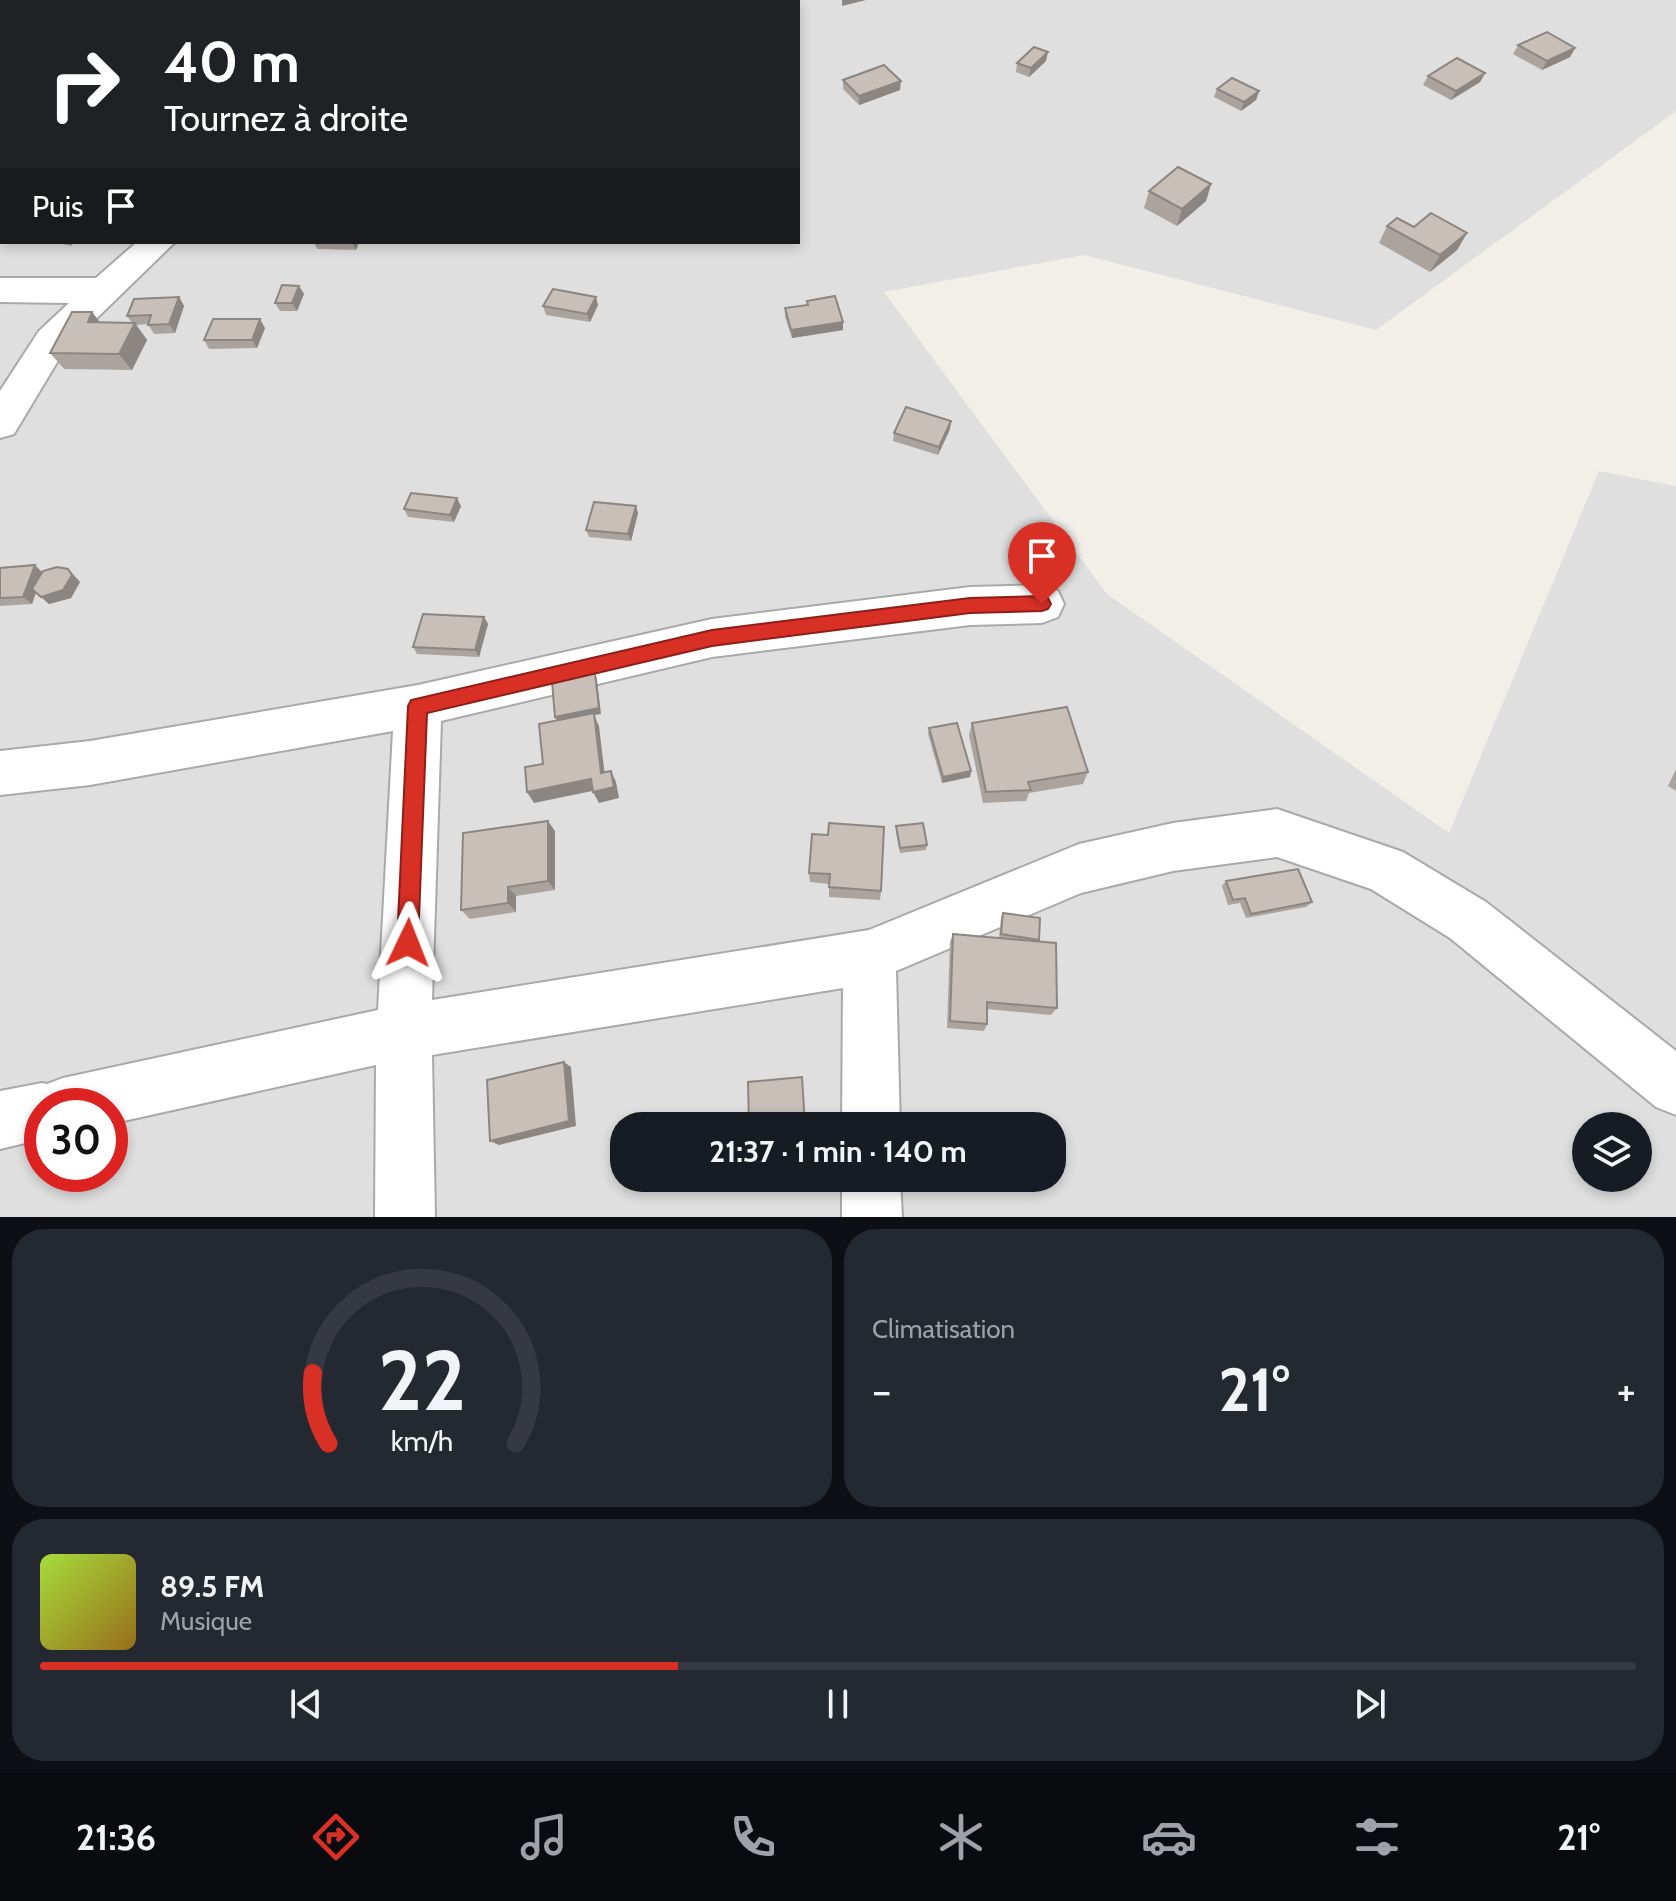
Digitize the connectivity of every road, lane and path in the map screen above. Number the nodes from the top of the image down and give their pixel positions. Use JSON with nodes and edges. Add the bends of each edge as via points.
{"nodes":[{"id":1,"x":156,"y":244,"type":"edge"},
{"id":2,"x":0,"y":290,"type":"edge"},
{"id":3,"x":105,"y":291,"type":"junction"},
{"id":4,"x":0,"y":423,"type":"edge"},
{"id":5,"x":1042,"y":604,"type":"dead end"},
{"id":6,"x":418,"y":706,"type":"junction"},
{"id":7,"x":0,"y":773,"type":"edge"},
{"id":8,"x":869,"y":956,"type":"junction"},
{"id":9,"x":404,"y":1032,"type":"junction"},
{"id":10,"x":1676,"y":1087,"type":"edge"},
{"id":11,"x":128,"y":1092,"type":"edge"},
{"id":12,"x":871,"y":1112,"type":"edge"},
{"id":13,"x":24,"y":1115,"type":"edge"},
{"id":14,"x":0,"y":1120,"type":"edge"},
{"id":15,"x":871,"y":1192,"type":"edge"},
{"id":16,"x":405,"y":1217,"type":"edge"},
{"id":17,"x":872,"y":1217,"type":"edge"}],
"edges":[{"from":1,"to":3,"type":"street"},
{"from":2,"to":3,"type":"street"},
{"from":3,"to":4,"type":"street","via":[[52,340]]},
{"from":5,"to":6,"type":"street","via":[[970,606],[712,638]]},
{"from":6,"to":7,"type":"street","via":[[90,763]]},
{"from":6,"to":9,"type":"street"},
{"from":8,"to":9,"type":"street"},
{"from":8,"to":10,"type":"street","via":[[1079,869],[1173,847],[1277,833],[1385,869],[1468,920]]},
{"from":8,"to":12,"type":"street"},
{"from":9,"to":11,"type":"street"},
{"from":9,"to":16,"type":"street"},
{"from":13,"to":14,"type":"street"},
{"from":15,"to":17,"type":"street"}]}
